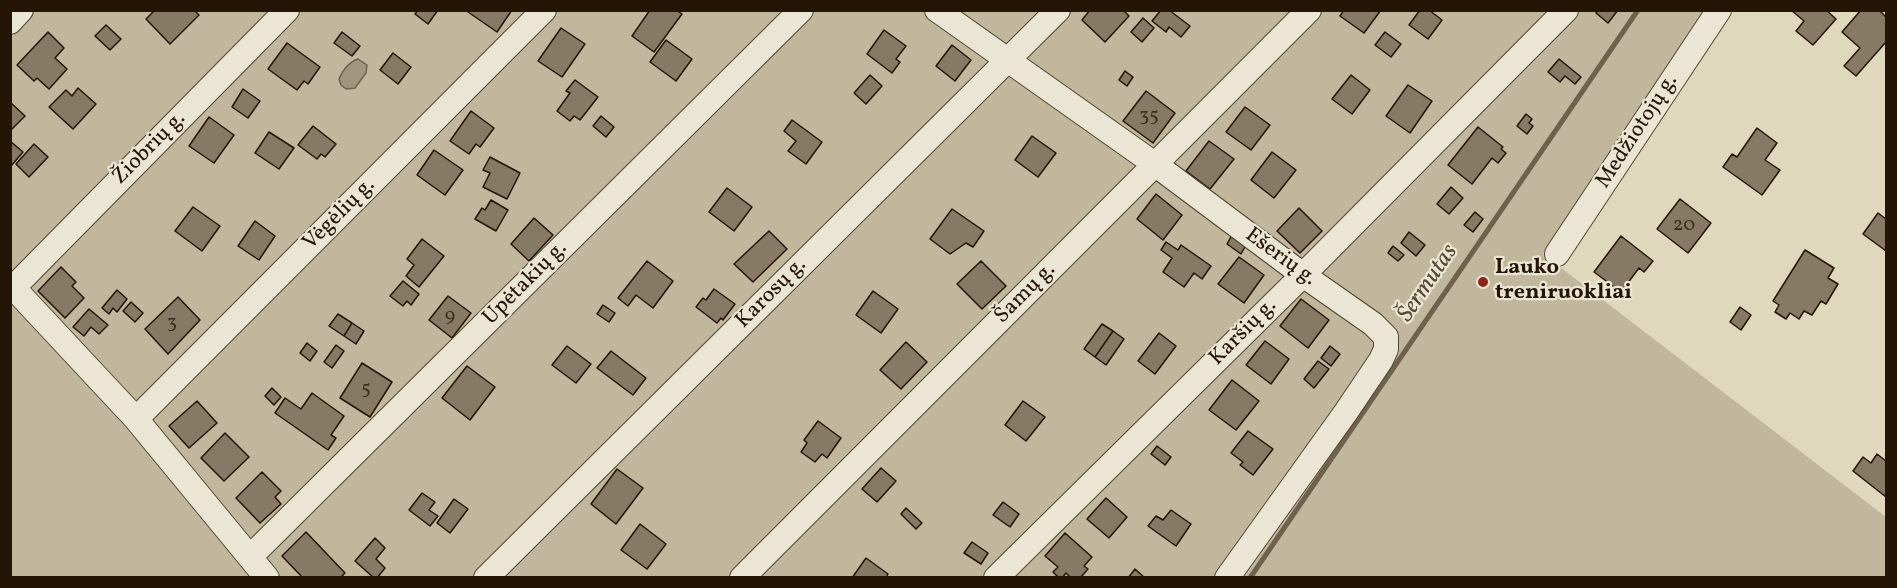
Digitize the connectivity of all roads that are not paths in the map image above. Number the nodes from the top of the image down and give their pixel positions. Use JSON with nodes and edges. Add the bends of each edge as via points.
{"nodes":[{"id":1,"x":21,"y":10,"type":"edge"},
{"id":2,"x":287,"y":10,"type":"edge"},
{"id":3,"x":544,"y":10,"type":"edge"},
{"id":4,"x":801,"y":10,"type":"edge"},
{"id":5,"x":937,"y":10,"type":"edge"},
{"id":6,"x":1058,"y":10,"type":"edge"},
{"id":7,"x":1309,"y":10,"type":"edge"},
{"id":8,"x":1566,"y":10,"type":"edge"},
{"id":9,"x":1719,"y":10,"type":"edge"},
{"id":10,"x":10,"y":21,"type":"edge"},
{"id":11,"x":1008,"y":61,"type":"junction"},
{"id":12,"x":1156,"y":165,"type":"junction"},
{"id":13,"x":1557,"y":254,"type":"dead end"},
{"id":14,"x":1303,"y":275,"type":"junction"},
{"id":15,"x":12,"y":285,"type":"edge"},
{"id":16,"x":136,"y":419,"type":"junction"},
{"id":17,"x":250,"y":557,"type":"junction"},
{"id":18,"x":267,"y":578,"type":"edge"},
{"id":19,"x":486,"y":578,"type":"edge"},
{"id":20,"x":742,"y":578,"type":"edge"},
{"id":21,"x":996,"y":578,"type":"edge"},
{"id":22,"x":1227,"y":578,"type":"edge"}],
"edges":[{"from":1,"to":10,"type":"street"},
{"from":2,"to":15,"type":"street","name":"Žiobrių g."},
{"from":3,"to":16,"type":"street","name":"Vėgėlių g."},
{"from":4,"to":17,"type":"street","name":"Upėtakių g."},
{"from":5,"to":11,"type":"street","name":"Ešerių g."},
{"from":6,"to":11,"type":"street","name":"Karosų g."},
{"from":7,"to":12,"type":"street","name":"Šamų g."},
{"from":8,"to":14,"type":"street","name":"Karšių g."},
{"from":9,"to":13,"type":"street","name":"Medžiotojų g."},
{"from":11,"to":12,"type":"street","name":"Ešerių g."},
{"from":11,"to":19,"type":"street","name":"Karosų g."},
{"from":12,"to":14,"type":"street","name":"Ešerių g."},
{"from":12,"to":20,"type":"street","name":"Šamų g."},
{"from":14,"to":21,"type":"street","name":"Karšių g."},
{"from":14,"to":22,"type":"street","name":"Ešerių g.","via":[[1373,324],[1386,337],[1386,350]]},
{"from":15,"to":16,"type":"street"},
{"from":16,"to":17,"type":"street"},
{"from":17,"to":18,"type":"street"}]}
